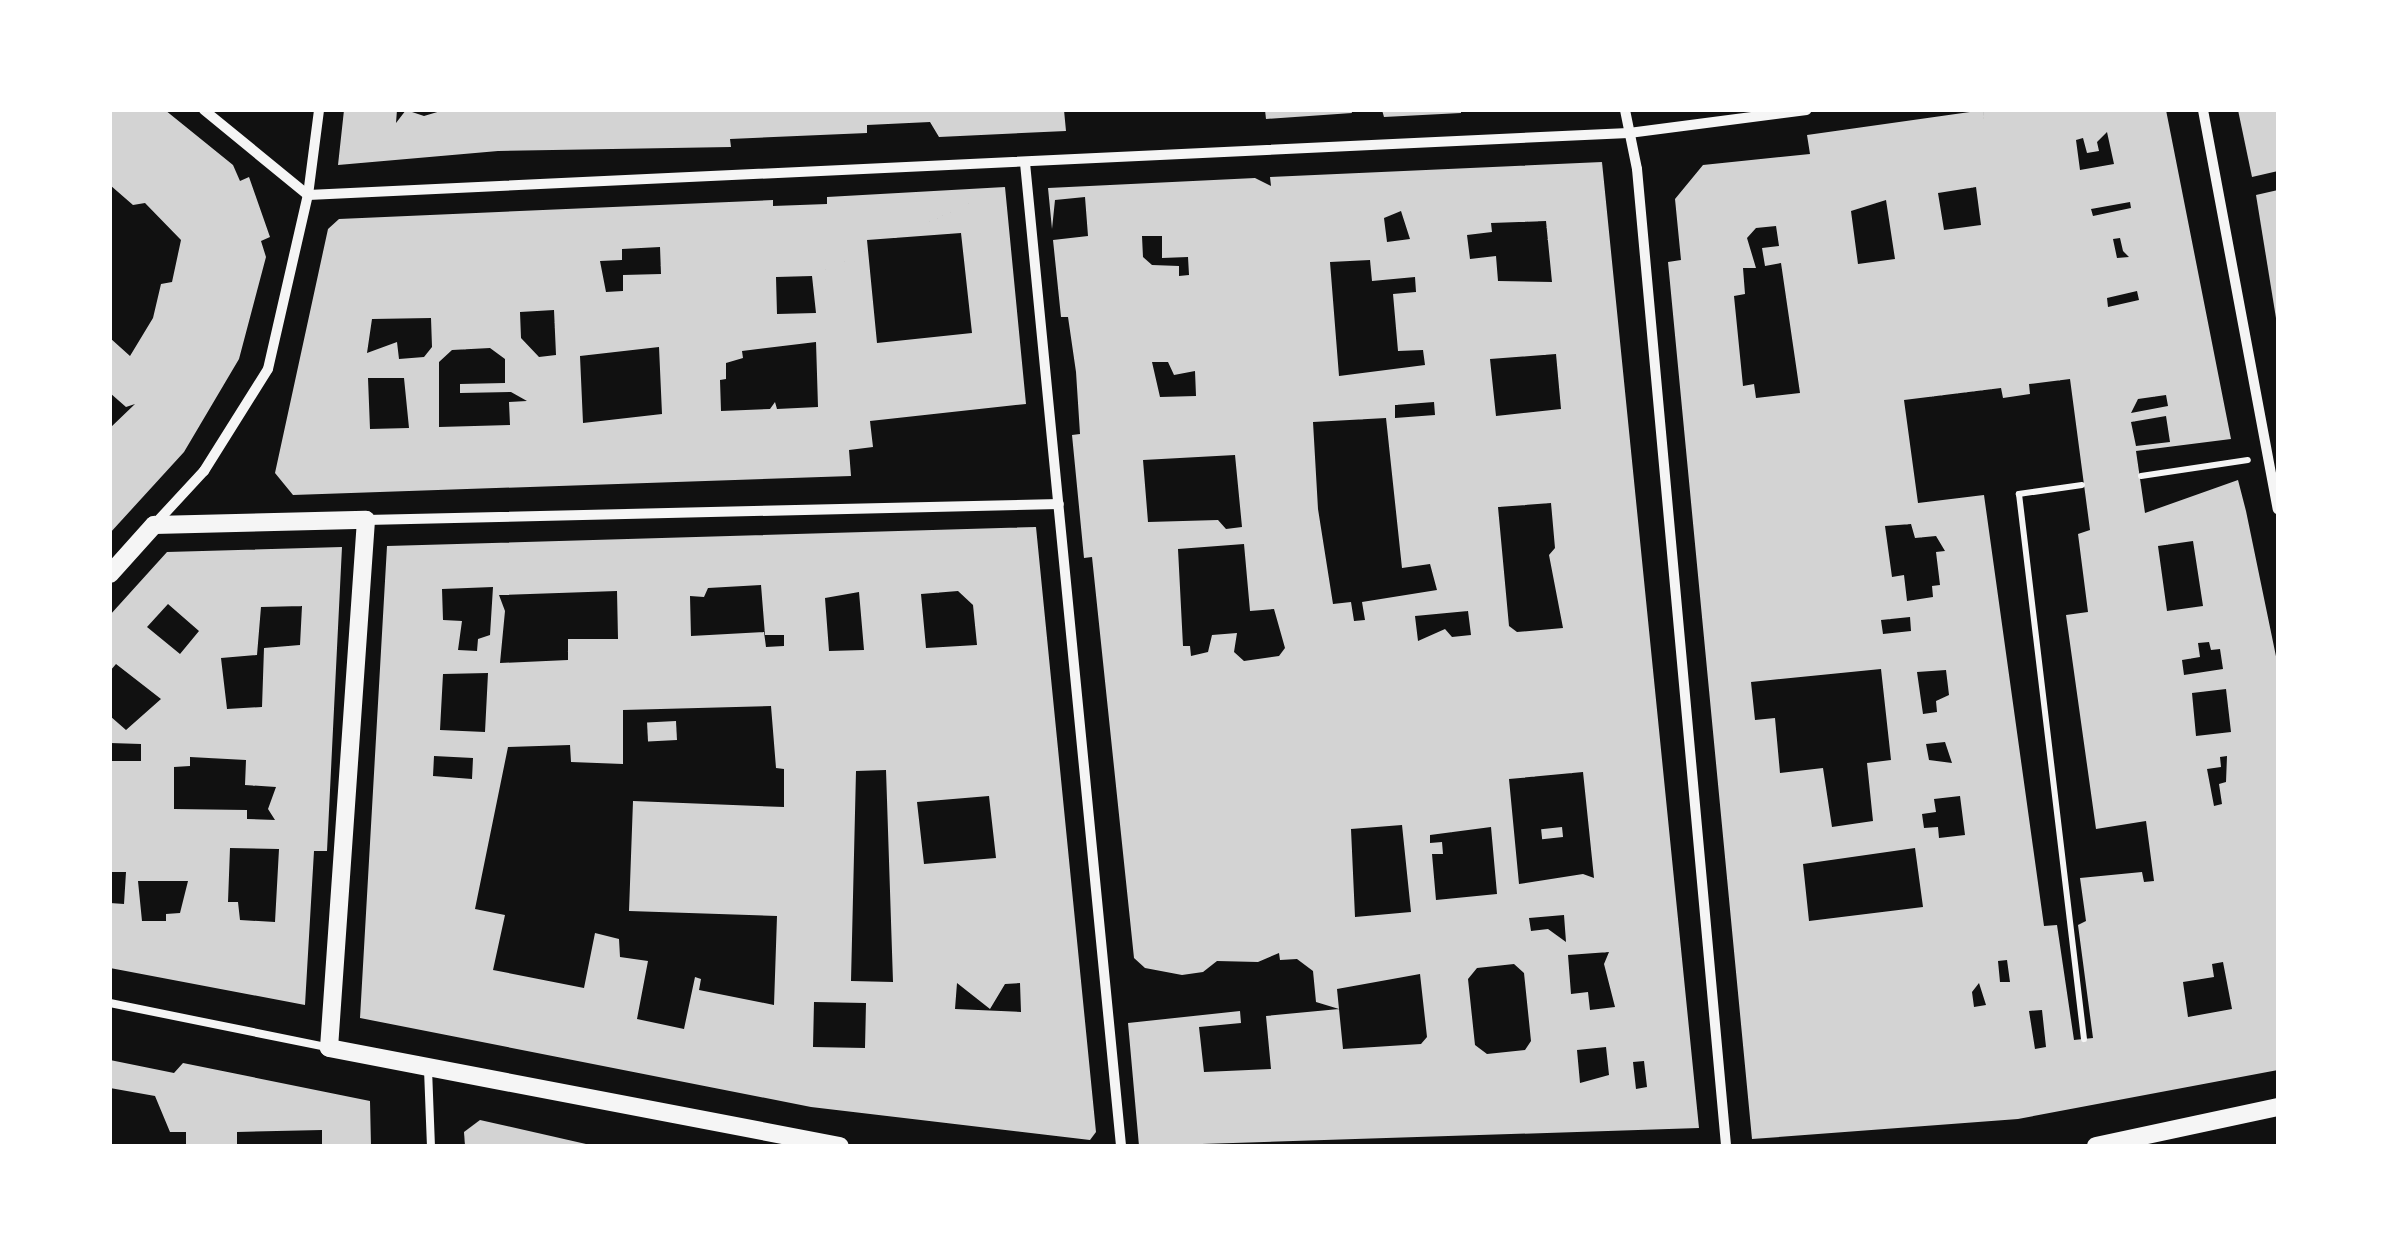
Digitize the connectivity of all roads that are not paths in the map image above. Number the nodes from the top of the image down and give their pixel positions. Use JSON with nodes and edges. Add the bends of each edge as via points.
{"nodes":[{"id":1,"x":204,"y":110,"type":"edge"},
{"id":2,"x":320,"y":110,"type":"edge"},
{"id":3,"x":1625,"y":110,"type":"edge"},
{"id":4,"x":1807,"y":110,"type":"edge"},
{"id":5,"x":2203,"y":110,"type":"edge"},
{"id":6,"x":1629,"y":133,"type":"junction"},
{"id":7,"x":1024,"y":163,"type":"junction"},
{"id":8,"x":308,"y":194,"type":"junction"},
{"id":9,"x":1059,"y":504,"type":"junction"},
{"id":10,"x":2278,"y":509,"type":"edge"},
{"id":11,"x":366,"y":520,"type":"junction"},
{"id":12,"x":154,"y":526,"type":"junction"},
{"id":13,"x":110,"y":574,"type":"edge"},
{"id":14,"x":110,"y":1003,"type":"edge"},
{"id":15,"x":329,"y":1048,"type":"junction"},
{"id":16,"x":428,"y":1069,"type":"junction"},
{"id":17,"x":2278,"y":1106,"type":"edge"},
{"id":18,"x":431,"y":1146,"type":"edge"},
{"id":19,"x":840,"y":1146,"type":"edge"},
{"id":20,"x":1121,"y":1146,"type":"edge"},
{"id":21,"x":1726,"y":1146,"type":"edge"},
{"id":22,"x":2096,"y":1146,"type":"edge"}],
"edges":[{"from":1,"to":8,"type":"street"},
{"from":2,"to":8,"type":"street"},
{"from":3,"to":6,"type":"street"},
{"from":4,"to":6,"type":"street"},
{"from":5,"to":10,"type":"street"},
{"from":6,"to":7,"type":"street"},
{"from":6,"to":21,"type":"street"},
{"from":7,"to":8,"type":"street"},
{"from":7,"to":9,"type":"street"},
{"from":8,"to":12,"type":"street","via":[[268,369],[204,471]]},
{"from":9,"to":11,"type":"street"},
{"from":9,"to":20,"type":"street"},
{"from":11,"to":12,"type":"street"},
{"from":11,"to":15,"type":"street"},
{"from":12,"to":13,"type":"street"},
{"from":14,"to":15,"type":"lane"},
{"from":15,"to":16,"type":"street"},
{"from":16,"to":18,"type":"lane"},
{"from":16,"to":19,"type":"street"},
{"from":17,"to":22,"type":"street"}]}
